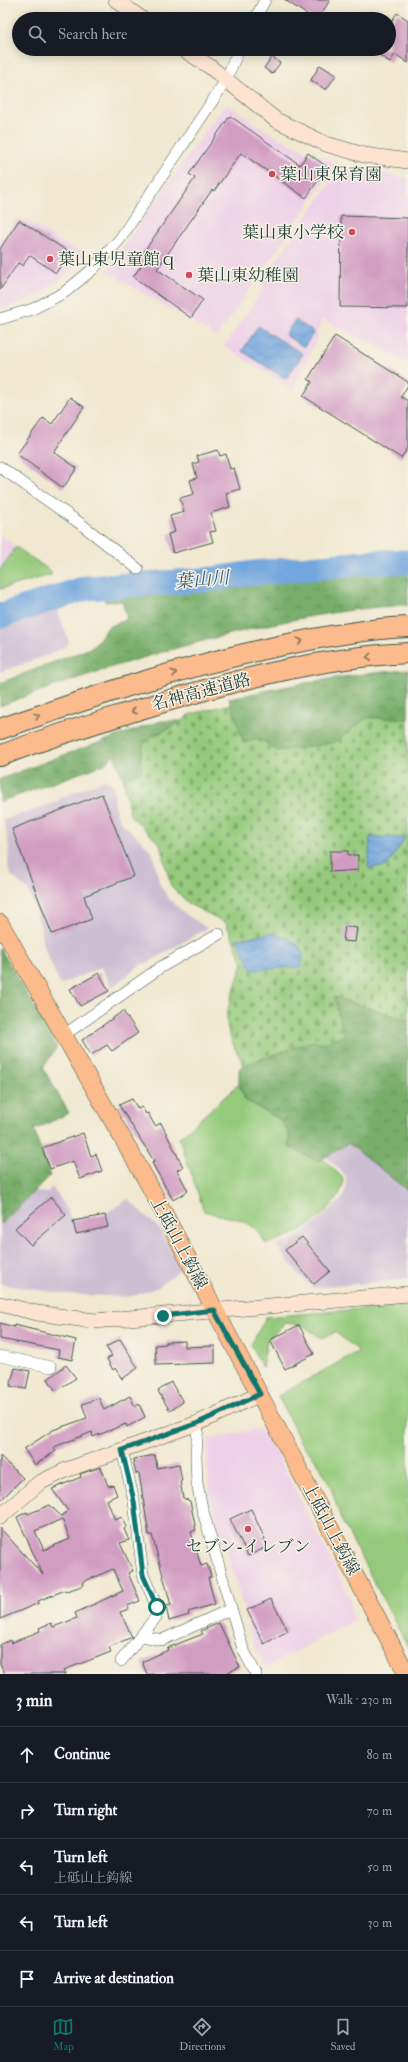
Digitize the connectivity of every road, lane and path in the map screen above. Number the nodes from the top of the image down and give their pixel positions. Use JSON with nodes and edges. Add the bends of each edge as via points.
{"nodes":[{"id":1,"x":116,"y":0,"type":"edge"},
{"id":2,"x":265,"y":0,"type":"edge"},
{"id":3,"x":132,"y":12,"type":"edge"},
{"id":4,"x":259,"y":12,"type":"edge"},
{"id":5,"x":192,"y":56,"type":"edge"},
{"id":6,"x":236,"y":56,"type":"edge"},
{"id":7,"x":226,"y":80,"type":"junction"},
{"id":8,"x":408,"y":161,"type":"edge"},
{"id":9,"x":0,"y":319,"type":"edge"},
{"id":10,"x":0,"y":467,"type":"edge"},
{"id":11,"x":138,"y":569,"type":"dead end"},
{"id":12,"x":408,"y":627,"type":"edge"},
{"id":13,"x":408,"y":653,"type":"edge"},
{"id":14,"x":0,"y":729,"type":"edge"},
{"id":15,"x":0,"y":756,"type":"edge"},
{"id":16,"x":0,"y":923,"type":"edge"},
{"id":17,"x":219,"y":934,"type":"dead end"},
{"id":18,"x":64,"y":1035,"type":"junction"},
{"id":19,"x":408,"y":1294,"type":"edge"},
{"id":20,"x":0,"y":1304,"type":"edge"},
{"id":21,"x":214,"y":1310,"type":"junction"},
{"id":22,"x":0,"y":1356,"type":"edge"},
{"id":23,"x":51,"y":1367,"type":"dead end"},
{"id":24,"x":260,"y":1394,"type":"junction"},
{"id":25,"x":198,"y":1423,"type":"junction"},
{"id":26,"x":122,"y":1450,"type":"junction"},
{"id":27,"x":0,"y":1517,"type":"edge"},
{"id":28,"x":231,"y":1609,"type":"junction"},
{"id":29,"x":142,"y":1636,"type":"junction"},
{"id":30,"x":121,"y":1661,"type":"dead end"},
{"id":31,"x":256,"y":1674,"type":"edge"},
{"id":32,"x":407,"y":1674,"type":"edge"}],
"edges":[{"from":1,"to":3,"type":"street"},
{"from":2,"to":4,"type":"street"},
{"from":5,"to":7,"type":"street"},
{"from":6,"to":7,"type":"street"},
{"from":7,"to":8,"type":"street","via":[[276,120],[326,144],[364,154]]},
{"from":7,"to":9,"type":"street","via":[[120,239],[94,269],[65,292],[33,309]]},
{"from":10,"to":11,"type":"street","via":[[81,524]]},
{"from":14,"to":12,"type":"highway","name":"名神高速道路","one_way":true,"via":[[89,698],[244,653],[316,638]]},
{"from":13,"to":15,"type":"highway","name":"名神高速道路","one_way":true,"via":[[320,664],[250,678],[102,720]]},
{"from":16,"to":18,"type":"main road","name":"上砥山上鈎線"},
{"from":17,"to":18,"type":"street","via":[[161,967]]},
{"from":18,"to":21,"type":"main road","name":"上砥山上鈎線","via":[[148,1183]]},
{"from":19,"to":21,"type":"street"},
{"from":20,"to":21,"type":"street","via":[[37,1313],[94,1321]]},
{"from":21,"to":24,"type":"main road","name":"上砥山上鈎線"},
{"from":22,"to":23,"type":"street"},
{"from":24,"to":25,"type":"street"},
{"from":24,"to":32,"type":"main road","name":"上砥山上鈎線"},
{"from":25,"to":26,"type":"street"},
{"from":25,"to":28,"type":"street","via":[[196,1456],[200,1502]]},
{"from":26,"to":27,"type":"street","via":[[66,1470],[39,1483]]},
{"from":26,"to":29,"type":"street","via":[[134,1501],[143,1575],[157,1607],[156,1617]]},
{"from":28,"to":29,"type":"street","via":[[162,1640]]},
{"from":28,"to":31,"type":"street","via":[[243,1649]]},
{"from":29,"to":30,"type":"street"}]}
